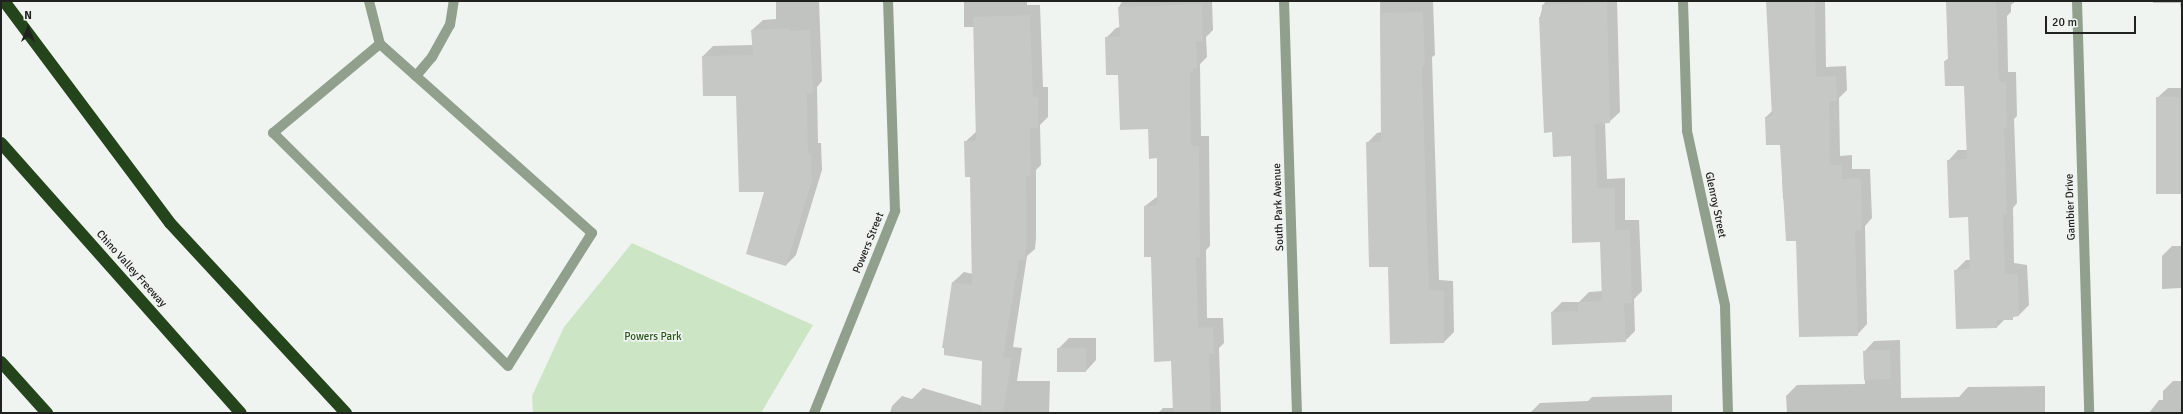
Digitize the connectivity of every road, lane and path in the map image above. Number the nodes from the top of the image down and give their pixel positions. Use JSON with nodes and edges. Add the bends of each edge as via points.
{"nodes":[{"id":1,"x":4,"y":1,"type":"edge"},
{"id":2,"x":369,"y":1,"type":"edge"},
{"id":3,"x":454,"y":1,"type":"edge"},
{"id":4,"x":888,"y":1,"type":"edge"},
{"id":5,"x":1284,"y":1,"type":"edge"},
{"id":6,"x":1683,"y":1,"type":"edge"},
{"id":7,"x":2077,"y":1,"type":"edge"},
{"id":8,"x":380,"y":44,"type":"junction"},
{"id":9,"x":416,"y":76,"type":"junction"},
{"id":10,"x":1,"y":143,"type":"edge"},
{"id":11,"x":1,"y":362,"type":"edge"},
{"id":12,"x":47,"y":413,"type":"edge"},
{"id":13,"x":241,"y":413,"type":"edge"},
{"id":14,"x":346,"y":413,"type":"edge"},
{"id":15,"x":814,"y":413,"type":"edge"},
{"id":16,"x":1297,"y":413,"type":"edge"},
{"id":17,"x":1728,"y":413,"type":"edge"},
{"id":18,"x":2089,"y":413,"type":"edge"}],
"edges":[{"from":1,"to":14,"type":"highway","via":[[170,224]]},
{"from":2,"to":8,"type":"street"},
{"from":3,"to":9,"type":"street","via":[[450,25],[432,57]]},
{"from":4,"to":15,"type":"street","name":"Powers Street","via":[[895,211]]},
{"from":5,"to":16,"type":"street","name":"South Park Avenue"},
{"from":6,"to":17,"type":"street","name":"Glenroy Street","via":[[1687,131],[1725,306]]},
{"from":7,"to":18,"type":"street","name":"Gambier Drive"},
{"from":8,"to":9,"type":"street"},
{"from":8,"to":9,"type":"street","via":[[273,133],[508,366],[592,233]]},
{"from":10,"to":13,"type":"highway","name":"Chino Valley Freeway"},
{"from":11,"to":12,"type":"highway"}]}
